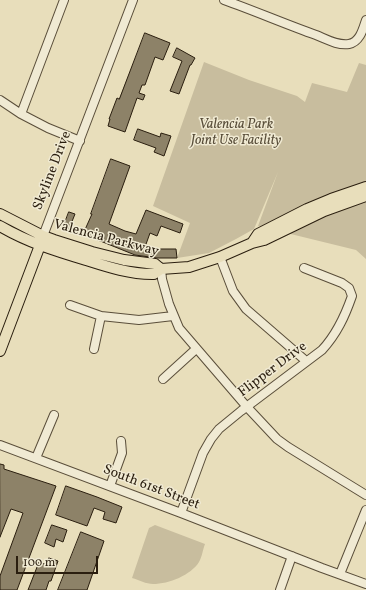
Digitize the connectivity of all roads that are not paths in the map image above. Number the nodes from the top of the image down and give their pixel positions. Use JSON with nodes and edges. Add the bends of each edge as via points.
{"nodes":[{"id":1,"x":64,"y":0,"type":"edge"},
{"id":2,"x":133,"y":0,"type":"edge"},
{"id":3,"x":224,"y":0,"type":"edge"},
{"id":4,"x":366,"y":20,"type":"edge"},
{"id":5,"x":0,"y":100,"type":"edge"},
{"id":6,"x":21,"y":114,"type":"junction"},
{"id":7,"x":80,"y":141,"type":"junction"},
{"id":8,"x":366,"y":187,"type":"edge"},
{"id":9,"x":366,"y":196,"type":"edge"},
{"id":10,"x":0,"y":214,"type":"edge"},
{"id":11,"x":0,"y":226,"type":"edge"},
{"id":12,"x":42,"y":241,"type":"junction"},
{"id":13,"x":252,"y":243,"type":"junction"},
{"id":14,"x":220,"y":257,"type":"junction"},
{"id":15,"x":161,"y":268,"type":"junction"},
{"id":16,"x":304,"y":268,"type":"dead end"},
{"id":17,"x":70,"y":305,"type":"dead end"},
{"id":18,"x":101,"y":316,"type":"junction"},
{"id":19,"x":173,"y":316,"type":"junction"},
{"id":20,"x":94,"y":349,"type":"dead end"},
{"id":21,"x":196,"y":349,"type":"junction"},
{"id":22,"x":0,"y":351,"type":"edge"},
{"id":23,"x":306,"y":361,"type":"junction"},
{"id":24,"x":163,"y":379,"type":"dead end"},
{"id":25,"x":247,"y":407,"type":"junction"},
{"id":26,"x":54,"y":415,"type":"dead end"},
{"id":27,"x":121,"y":441,"type":"dead end"},
{"id":28,"x":0,"y":445,"type":"edge"},
{"id":29,"x":36,"y":458,"type":"junction"},
{"id":30,"x":110,"y":486,"type":"junction"},
{"id":31,"x":366,"y":495,"type":"edge"},
{"id":32,"x":366,"y":510,"type":"edge"},
{"id":33,"x":181,"y":513,"type":"junction"},
{"id":34,"x":292,"y":556,"type":"junction"},
{"id":35,"x":340,"y":574,"type":"junction"},
{"id":36,"x":366,"y":584,"type":"edge"},
{"id":37,"x":280,"y":590,"type":"edge"}],
"edges":[{"from":1,"to":6,"type":"street"},
{"from":2,"to":7,"type":"street","name":"Skyline Drive"},
{"from":3,"to":4,"type":"street","via":[[339,44],[349,44],[360,37]]},
{"from":5,"to":6,"type":"street"},
{"from":6,"to":7,"type":"street"},
{"from":7,"to":12,"type":"street","name":"Skyline Drive"},
{"from":8,"to":13,"type":"main road","name":"Valencia Parkway","via":[[307,209],[258,234]]},
{"from":9,"to":13,"type":"main road","name":"Valencia Parkway","via":[[324,211],[264,240]]},
{"from":10,"to":12,"type":"main road","name":"Valencia Parkway"},
{"from":11,"to":12,"type":"main road","name":"Valencia Parkway"},
{"from":12,"to":15,"type":"main road","name":"Valencia Parkway","via":[[121,271],[154,274]]},
{"from":12,"to":22,"type":"main road","name":"Skyline Drive"},
{"from":13,"to":14,"type":"main road","name":"Valencia Parkway"},
{"from":14,"to":15,"type":"main road","name":"Valencia Parkway","via":[[189,267]]},
{"from":14,"to":23,"type":"street","via":[[233,291],[246,310]]},
{"from":15,"to":19,"type":"street"},
{"from":16,"to":23,"type":"street","name":"Flipper Drive","via":[[342,283],[349,288],[352,296],[338,330],[322,350]]},
{"from":17,"to":18,"type":"street"},
{"from":18,"to":19,"type":"street","via":[[139,320]]},
{"from":18,"to":20,"type":"street"},
{"from":19,"to":21,"type":"street"},
{"from":21,"to":24,"type":"street"},
{"from":21,"to":25,"type":"street"},
{"from":23,"to":25,"type":"street","name":"Flipper Drive"},
{"from":25,"to":31,"type":"street","via":[[288,448]]},
{"from":25,"to":33,"type":"street","name":"Flipper Drive","via":[[219,429],[211,439],[203,453]]},
{"from":26,"to":29,"type":"street"},
{"from":27,"to":30,"type":"street","via":[[122,453]]},
{"from":28,"to":29,"type":"street","name":"South 61st Street"},
{"from":29,"to":30,"type":"street","name":"South 61st Street"},
{"from":30,"to":33,"type":"street","name":"South 61st Street"},
{"from":32,"to":35,"type":"street"},
{"from":33,"to":34,"type":"street","name":"South 61st Street"},
{"from":34,"to":35,"type":"street","name":"South 61st Street"},
{"from":34,"to":37,"type":"street"},
{"from":35,"to":36,"type":"street","name":"South 61st Street"}]}
